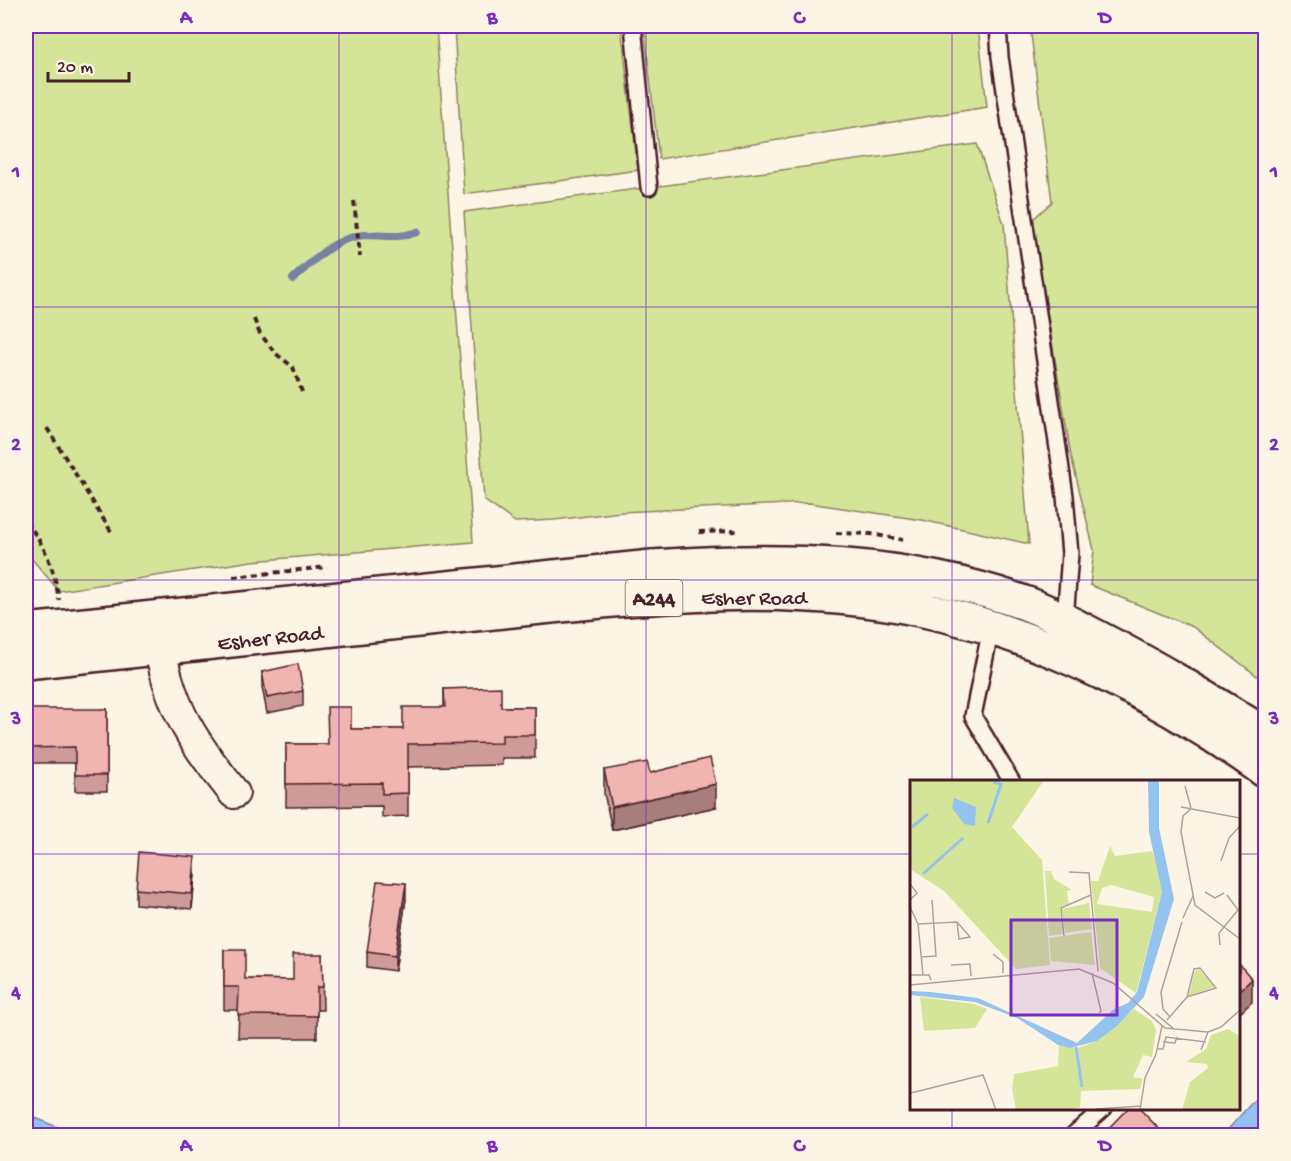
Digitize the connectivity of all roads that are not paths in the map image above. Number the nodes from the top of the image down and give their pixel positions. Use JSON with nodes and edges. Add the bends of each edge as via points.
{"nodes":[{"id":1,"x":633,"y":26,"type":"edge"},
{"id":2,"x":998,"y":26,"type":"edge"},
{"id":3,"x":649,"y":187,"type":"dead end"},
{"id":4,"x":1065,"y":620,"type":"junction"},
{"id":5,"x":991,"y":628,"type":"junction"},
{"id":6,"x":26,"y":631,"type":"edge"},
{"id":7,"x":160,"y":648,"type":"junction"},
{"id":8,"x":26,"y":662,"type":"edge"},
{"id":9,"x":1266,"y":735,"type":"edge"},
{"id":10,"x":1266,"y":771,"type":"edge"},
{"id":11,"x":1011,"y":780,"type":"edge"},
{"id":12,"x":234,"y":793,"type":"dead end"},
{"id":13,"x":1102,"y":1110,"type":"edge"},
{"id":14,"x":1072,"y":1136,"type":"edge"}],
"edges":[{"from":1,"to":3,"type":"lane"},
{"from":2,"to":4,"type":"lane","via":[[1065,496],[1070,554]]},
{"from":4,"to":6,"type":"main road","name":"Esher Road","number":"A244","via":[[988,592],[890,569],[749,561],[568,575]]},
{"from":4,"to":9,"type":"main road","name":"Esher Road","number":"A244","via":[[1180,681]]},
{"from":5,"to":7,"type":"main road","name":"Esher Road","number":"A244","via":[[879,602],[755,593],[581,603]]},
{"from":5,"to":10,"type":"main road","name":"Esher Road","number":"A244","via":[[1061,654],[1131,689]]},
{"from":5,"to":11,"type":"lane","via":[[973,716]]},
{"from":7,"to":8,"type":"main road","name":"Esher Road","number":"A244"},
{"from":7,"to":12,"type":"street","via":[[166,681],[182,722]]},
{"from":13,"to":14,"type":"lane"}]}
